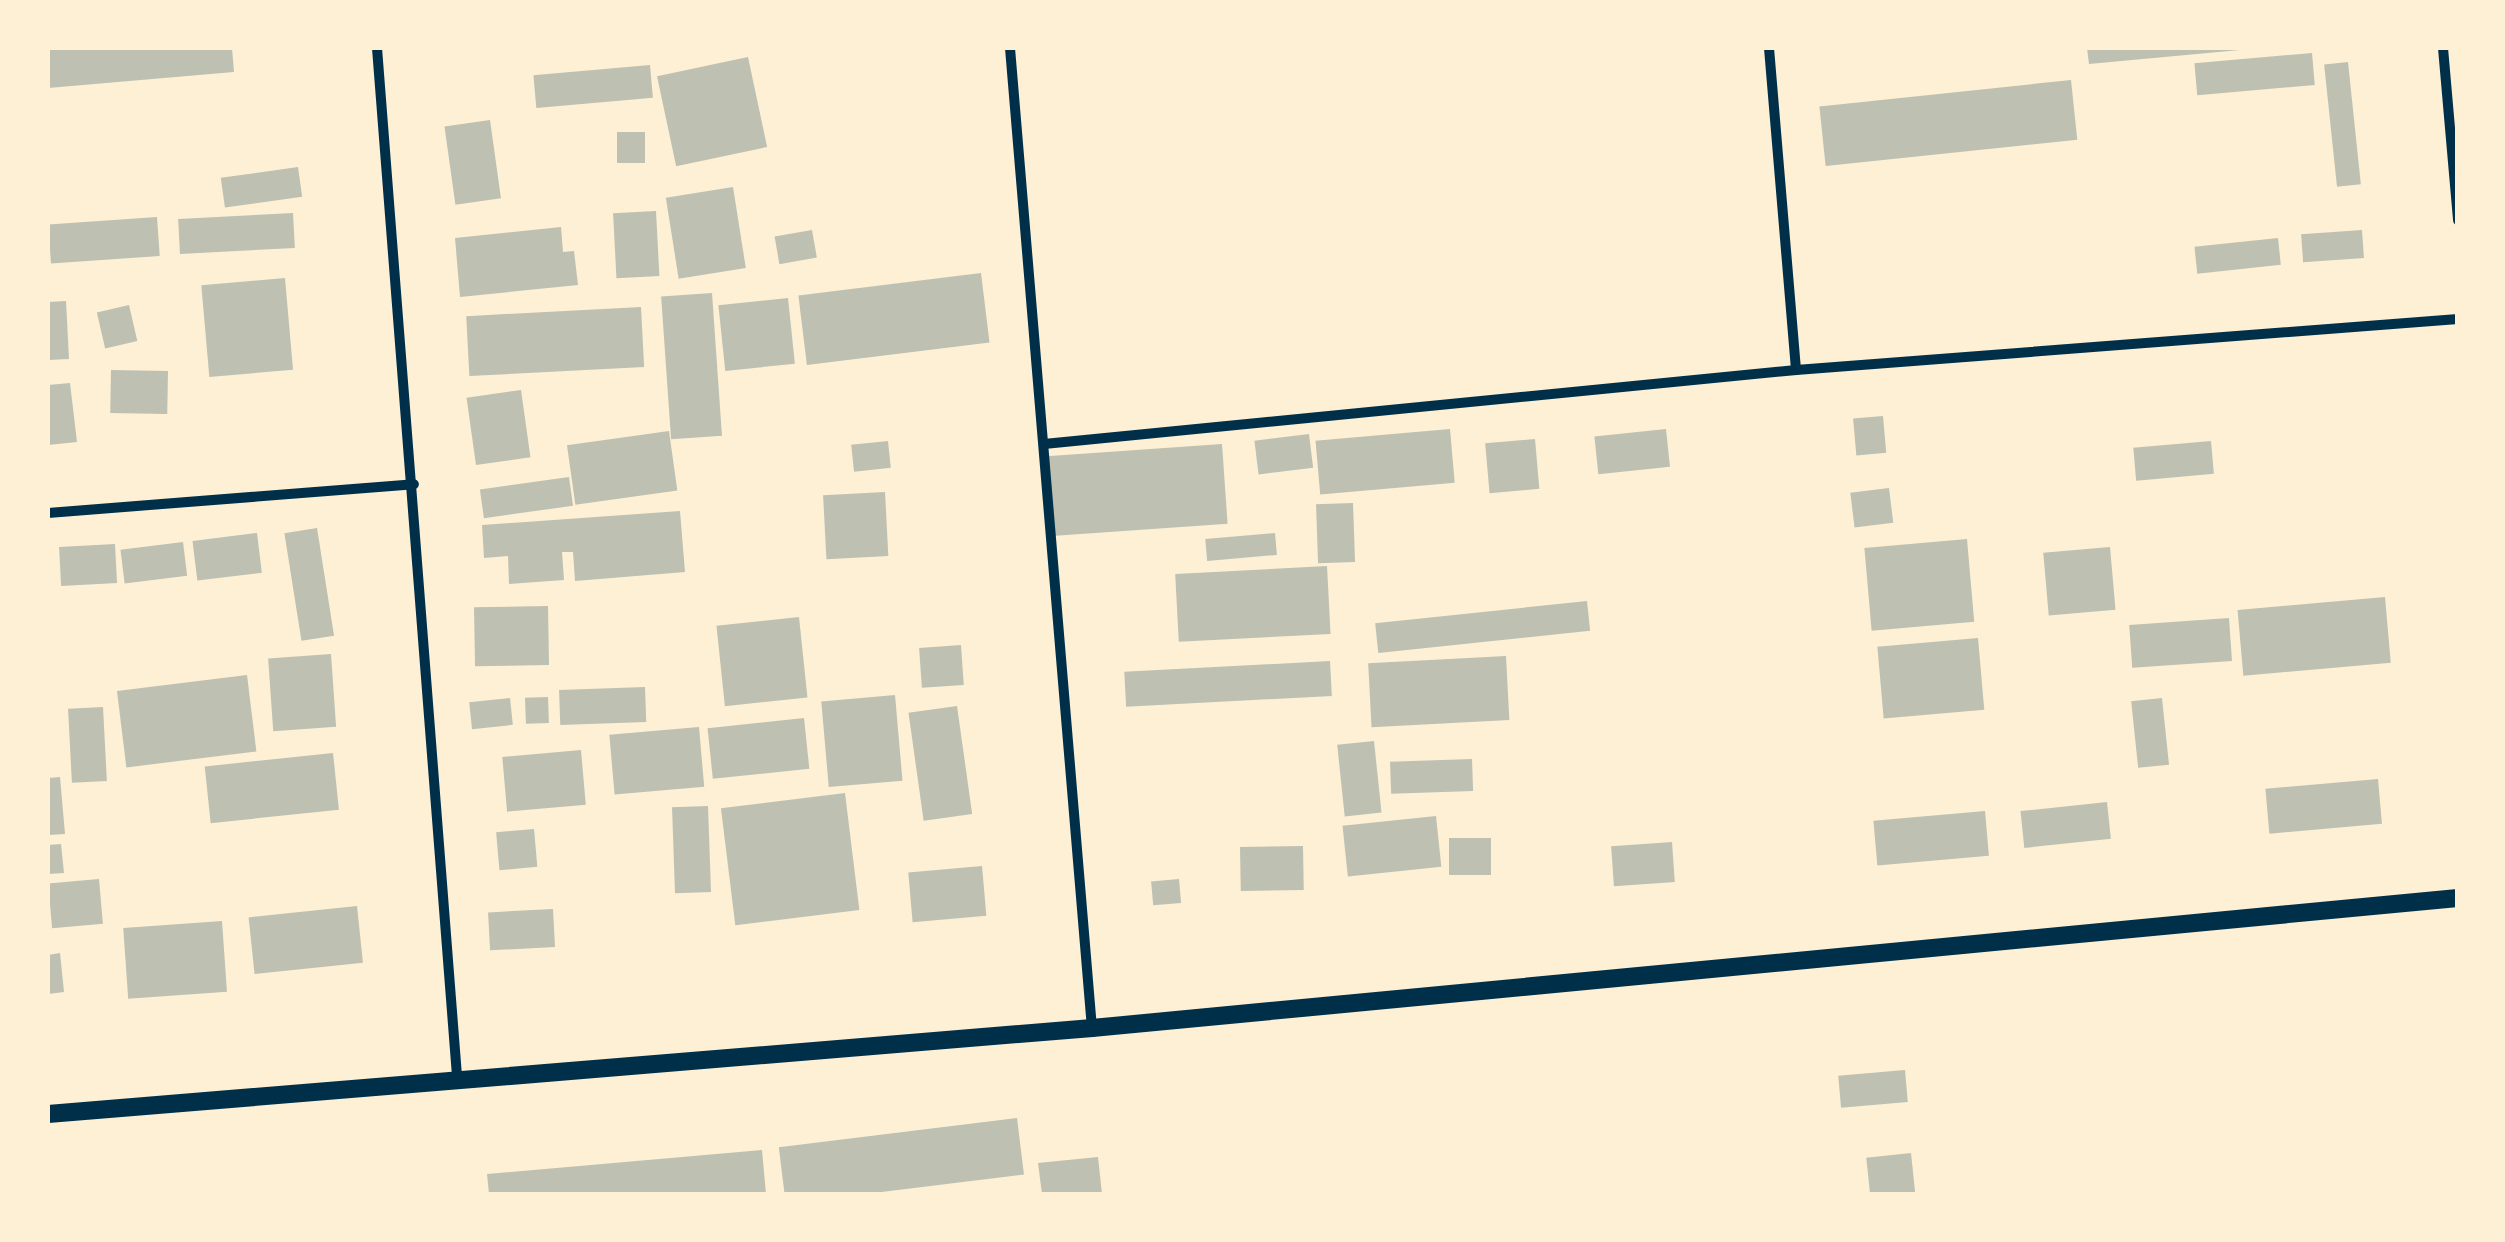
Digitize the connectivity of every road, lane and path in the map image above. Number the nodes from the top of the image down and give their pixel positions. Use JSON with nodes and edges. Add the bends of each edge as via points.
{"nodes":[{"id":1,"x":378,"y":48,"type":"edge"},
{"id":2,"x":1010,"y":48,"type":"edge"},
{"id":3,"x":1769,"y":48,"type":"edge"},
{"id":4,"x":2443,"y":48,"type":"edge"},
{"id":5,"x":2458,"y":220,"type":"edge"},
{"id":6,"x":2458,"y":319,"type":"edge"},
{"id":7,"x":1796,"y":370,"type":"junction"},
{"id":8,"x":1044,"y":444,"type":"junction"},
{"id":9,"x":414,"y":484,"type":"junction"},
{"id":10,"x":48,"y":513,"type":"edge"},
{"id":11,"x":2458,"y":898,"type":"edge"},
{"id":12,"x":1092,"y":1028,"type":"junction"},
{"id":13,"x":456,"y":1077,"type":"junction"},
{"id":14,"x":48,"y":1114,"type":"edge"}],
"edges":[{"from":1,"to":9,"type":"street"},
{"from":2,"to":8,"type":"street"},
{"from":3,"to":7,"type":"street"},
{"from":4,"to":5,"type":"street"},
{"from":6,"to":7,"type":"street"},
{"from":7,"to":8,"type":"street"},
{"from":8,"to":12,"type":"street"},
{"from":9,"to":10,"type":"street"},
{"from":9,"to":13,"type":"street"},
{"from":11,"to":12,"type":"street"},
{"from":12,"to":13,"type":"street"},
{"from":13,"to":14,"type":"street"}]}
